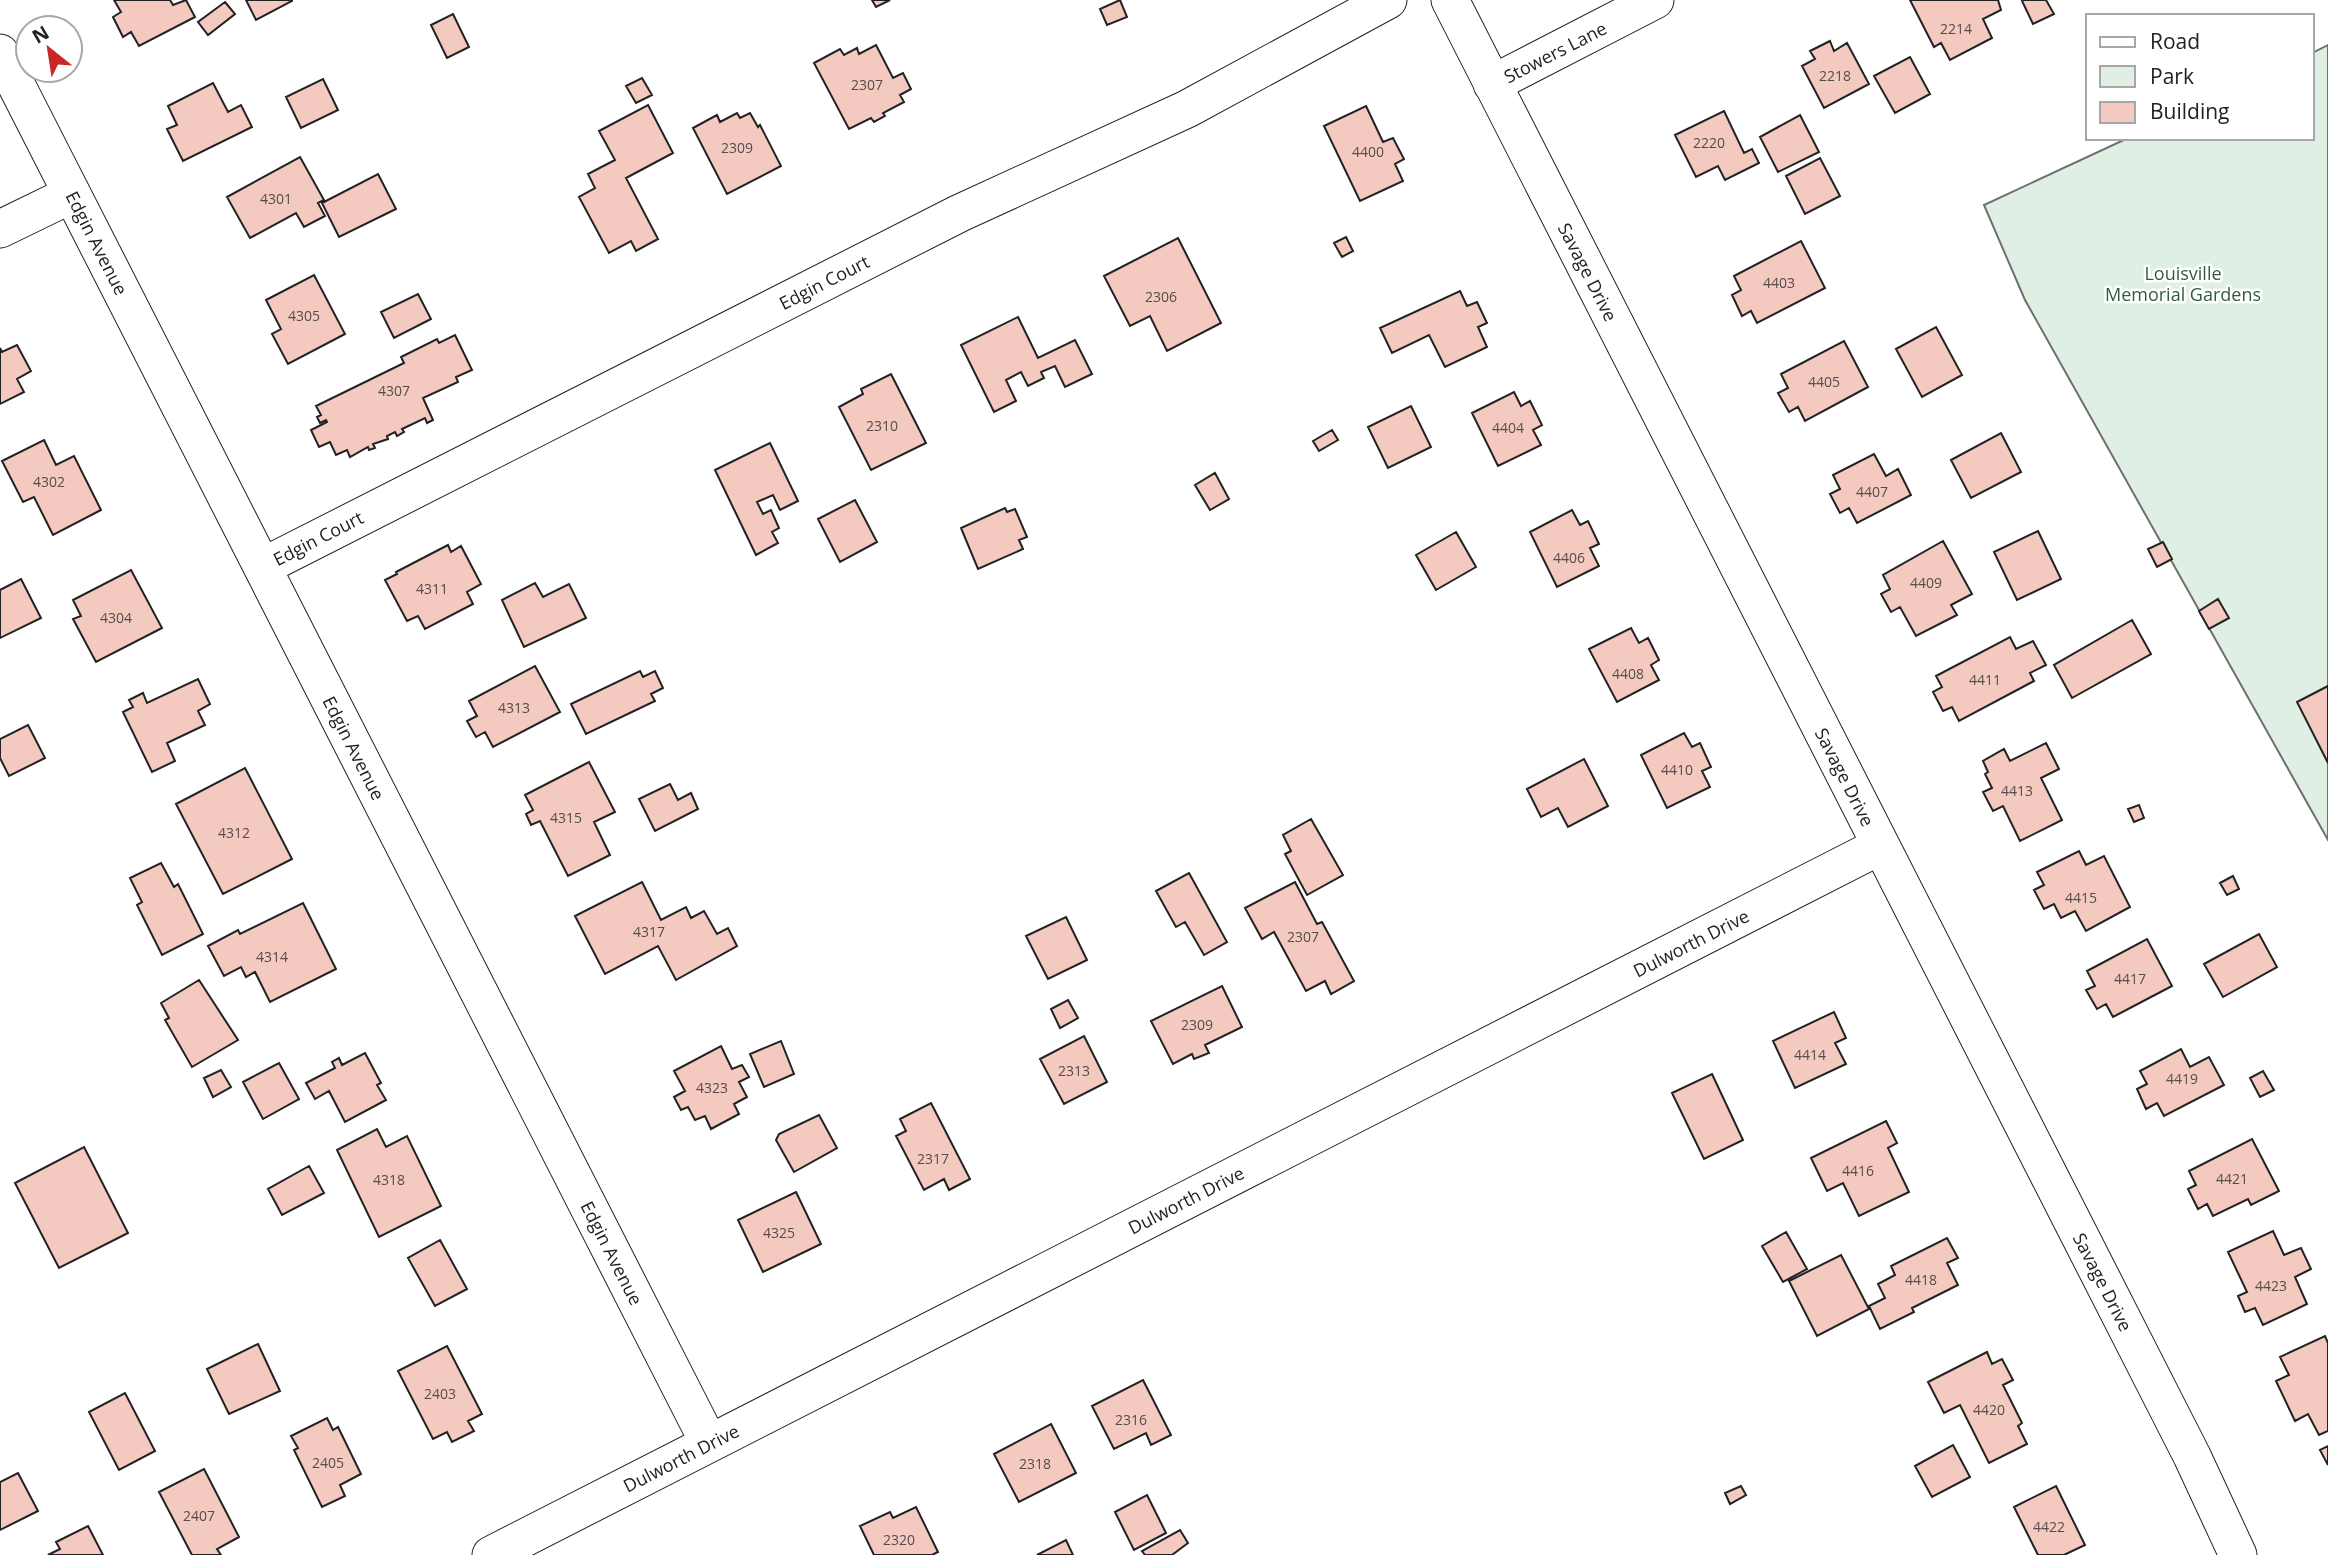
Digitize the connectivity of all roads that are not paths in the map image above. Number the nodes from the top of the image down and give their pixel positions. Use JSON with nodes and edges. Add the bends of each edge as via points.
{"nodes":[{"id":1,"x":1388,"y":0,"type":"edge"},
{"id":2,"x":1450,"y":0,"type":"edge"},
{"id":3,"x":1655,"y":0,"type":"edge"},
{"id":4,"x":0,"y":53,"type":"edge"},
{"id":5,"x":1492,"y":84,"type":"junction"},
{"id":6,"x":72,"y":194,"type":"junction"},
{"id":7,"x":0,"y":229,"type":"edge"},
{"id":8,"x":262,"y":567,"type":"junction"},
{"id":9,"x":1880,"y":846,"type":"junction"},
{"id":10,"x":709,"y":1443,"type":"junction"},
{"id":11,"x":491,"y":1555,"type":"edge"},
{"id":12,"x":2238,"y":1555,"type":"edge"}],
"edges":[{"from":1,"to":8,"type":"street","name":"Edgin Court","via":[[1187,109],[960,213]]},
{"from":2,"to":5,"type":"street","name":"Savage Drive"},
{"from":3,"to":5,"type":"street","name":"Stowers Lane"},
{"from":4,"to":6,"type":"street","name":"Edgin Avenue"},
{"from":5,"to":9,"type":"street","name":"Savage Drive"},
{"from":6,"to":7,"type":"street"},
{"from":6,"to":8,"type":"street","name":"Edgin Avenue"},
{"from":8,"to":10,"type":"street","name":"Edgin Avenue"},
{"from":9,"to":10,"type":"street","name":"Dulworth Drive"},
{"from":9,"to":12,"type":"street","name":"Savage Drive","via":[[2192,1456]]},
{"from":10,"to":11,"type":"street","name":"Dulworth Drive"}]}
